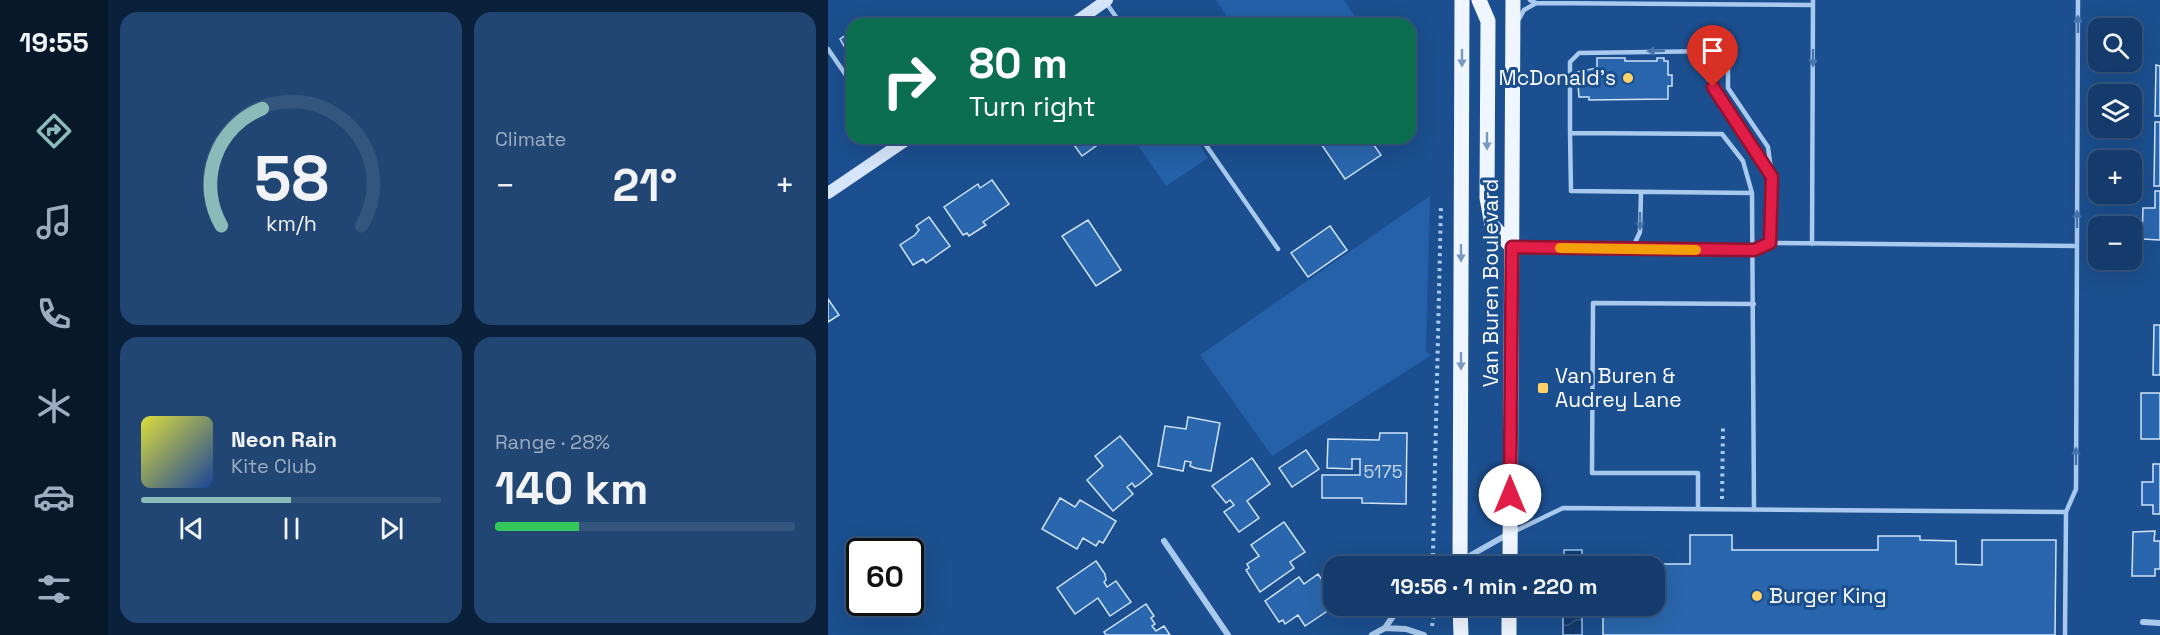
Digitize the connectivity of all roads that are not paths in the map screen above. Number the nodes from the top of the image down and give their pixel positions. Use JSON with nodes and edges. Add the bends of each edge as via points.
{"nodes":[{"id":1,"x":1462,"y":0,"type":"edge"},
{"id":2,"x":1479,"y":0,"type":"edge"},
{"id":3,"x":1513,"y":0,"type":"edge"},
{"id":4,"x":1530,"y":0,"type":"edge"},
{"id":5,"x":1726,"y":0,"type":"edge"},
{"id":6,"x":2078,"y":0,"type":"edge"},
{"id":7,"x":1106,"y":1,"type":"edge"},
{"id":8,"x":1587,"y":2,"type":"edge"},
{"id":9,"x":1813,"y":2,"type":"edge"},
{"id":10,"x":1536,"y":3,"type":"junction"},
{"id":11,"x":1719,"y":4,"type":"junction"},
{"id":12,"x":1082,"y":18,"type":"edge"},
{"id":13,"x":1117,"y":18,"type":"edge"},
{"id":14,"x":1513,"y":33,"type":"junction"},
{"id":15,"x":828,"y":49,"type":"edge"},
{"id":16,"x":1689,"y":51,"type":"junction"},
{"id":17,"x":846,"y":75,"type":"edge"},
{"id":18,"x":1570,"y":133,"type":"junction"},
{"id":19,"x":890,"y":144,"type":"edge"},
{"id":20,"x":1205,"y":144,"type":"edge"},
{"id":21,"x":1772,"y":177,"type":"junction"},
{"id":22,"x":1641,"y":192,"type":"junction"},
{"id":23,"x":828,"y":193,"type":"edge"},
{"id":24,"x":1752,"y":193,"type":"junction"},
{"id":25,"x":1770,"y":243,"type":"junction"},
{"id":26,"x":1812,"y":244,"type":"junction"},
{"id":27,"x":2077,"y":246,"type":"junction"},
{"id":28,"x":1512,"y":247,"type":"junction"},
{"id":29,"x":1278,"y":249,"type":"dead end"},
{"id":30,"x":1632,"y":249,"type":"junction"},
{"id":31,"x":1754,"y":250,"type":"junction"},
{"id":32,"x":1754,"y":304,"type":"junction"},
{"id":33,"x":1698,"y":509,"type":"junction"},
{"id":34,"x":1754,"y":510,"type":"junction"},
{"id":35,"x":2066,"y":512,"type":"junction"},
{"id":36,"x":1510,"y":533,"type":"junction"},
{"id":37,"x":1164,"y":541,"type":"dead end"},
{"id":38,"x":1457,"y":556,"type":"edge"},
{"id":39,"x":1472,"y":556,"type":"edge"},
{"id":40,"x":1510,"y":556,"type":"edge"},
{"id":41,"x":1393,"y":616,"type":"edge"},
{"id":42,"x":1460,"y":616,"type":"edge"},
{"id":43,"x":1509,"y":616,"type":"edge"},
{"id":44,"x":2143,"y":622,"type":"dead end"},
{"id":45,"x":2160,"y":622,"type":"edge"},
{"id":46,"x":1385,"y":628,"type":"junction"},
{"id":47,"x":1228,"y":635,"type":"edge"},
{"id":48,"x":1372,"y":635,"type":"edge"},
{"id":49,"x":1424,"y":635,"type":"edge"},
{"id":50,"x":1461,"y":635,"type":"edge"},
{"id":51,"x":1509,"y":635,"type":"edge"},
{"id":52,"x":2065,"y":635,"type":"edge"}],
"edges":[{"from":1,"to":38,"type":"main road","name":"Van Buren Boulevard","one_way":true},
{"from":2,"to":28,"type":"main road","one_way":true,"via":[[1488,21],[1487,198],[1492,225]]},
{"from":3,"to":14,"type":"main road","name":"Van Buren Boulevard"},
{"from":4,"to":10,"type":"lane"},
{"from":5,"to":11,"type":"lane"},
{"from":27,"to":6,"type":"lane","one_way":true},
{"from":7,"to":12,"type":"street"},
{"from":7,"to":13,"type":"lane"},
{"from":8,"to":10,"type":"lane"},
{"from":8,"to":11,"type":"lane"},
{"from":9,"to":11,"type":"lane"},
{"from":9,"to":26,"type":"lane","one_way":true},
{"from":10,"to":14,"type":"lane","via":[[1520,15]]},
{"from":14,"to":28,"type":"main road","name":"Van Buren Boulevard"},
{"from":15,"to":17,"type":"lane"},
{"from":16,"to":18,"type":"lane","one_way":true,"via":[[1579,53],[1570,62]]},
{"from":16,"to":21,"type":"lane"},
{"from":16,"to":21,"type":"lane","via":[[1717,51],[1728,66],[1728,88],[1768,147]]},
{"from":18,"to":22,"type":"lane","via":[[1571,191]]},
{"from":18,"to":24,"type":"lane","via":[[1722,134],[1743,161]]},
{"from":19,"to":23,"type":"street"},
{"from":20,"to":29,"type":"lane"},
{"from":21,"to":25,"type":"lane"},
{"from":22,"to":24,"type":"lane"},
{"from":22,"to":30,"type":"lane","one_way":true,"via":[[1640,232]]},
{"from":24,"to":31,"type":"lane"},
{"from":25,"to":26,"type":"lane"},
{"from":25,"to":31,"type":"lane"},
{"from":26,"to":27,"type":"lane"},
{"from":35,"to":27,"type":"lane","one_way":true,"via":[[2076,489]]},
{"from":28,"to":30,"type":"lane"},
{"from":28,"to":36,"type":"main road","name":"Van Buren Boulevard"},
{"from":30,"to":31,"type":"lane"},
{"from":31,"to":32,"type":"lane"},
{"from":32,"to":33,"type":"lane","via":[[1593,303],[1592,473],[1698,473]]},
{"from":32,"to":34,"type":"lane"},
{"from":33,"to":34,"type":"lane"},
{"from":33,"to":36,"type":"lane","via":[[1563,508]]},
{"from":34,"to":35,"type":"lane"},
{"from":35,"to":52,"type":"lane"},
{"from":36,"to":39,"type":"street"},
{"from":36,"to":40,"type":"main road","name":"Van Buren Boulevard"},
{"from":37,"to":47,"type":"street"},
{"from":41,"to":46,"type":"street"},
{"from":42,"to":50,"type":"main road"},
{"from":43,"to":51,"type":"main road"},
{"from":44,"to":45,"type":"street"},
{"from":46,"to":48,"type":"street"},
{"from":46,"to":49,"type":"street"}]}
